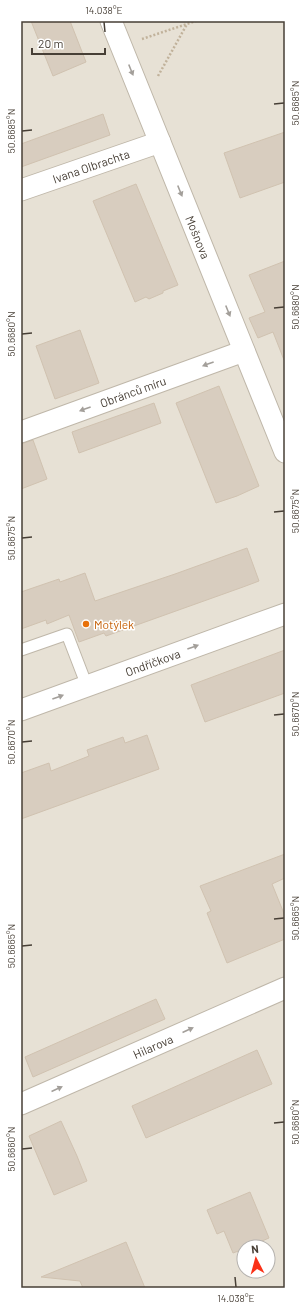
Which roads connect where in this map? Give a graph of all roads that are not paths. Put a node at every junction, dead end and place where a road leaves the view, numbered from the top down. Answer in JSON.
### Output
{"nodes":[{"id":1,"x":111,"y":21,"type":"edge"},
{"id":2,"x":160,"y":142,"type":"junction"},
{"id":3,"x":21,"y":190,"type":"edge"},
{"id":4,"x":244,"y":351,"type":"junction"},
{"id":5,"x":21,"y":432,"type":"edge"},
{"id":6,"x":285,"y":452,"type":"edge"},
{"id":7,"x":285,"y":614,"type":"edge"},
{"id":8,"x":21,"y":650,"type":"edge"},
{"id":9,"x":87,"y":686,"type":"junction"},
{"id":10,"x":21,"y":710,"type":"edge"},
{"id":11,"x":285,"y":988,"type":"edge"},
{"id":12,"x":21,"y":1104,"type":"edge"}],
"edges":[{"from":1,"to":2,"type":"street","name":"Mošnova","one_way":true},
{"from":2,"to":3,"type":"street","name":"Ivana Olbrachta"},
{"from":2,"to":4,"type":"street","name":"Mošnova","one_way":true},
{"from":4,"to":5,"type":"street","name":"Obránců míru","one_way":true},
{"from":4,"to":6,"type":"street","name":"Mošnova"},
{"from":9,"to":7,"type":"street","name":"Ondříčkova","one_way":true},
{"from":8,"to":9,"type":"lane"},
{"from":10,"to":9,"type":"street","name":"Ondříčkova","one_way":true},
{"from":12,"to":11,"type":"street","name":"Hilarova","one_way":true}]}
